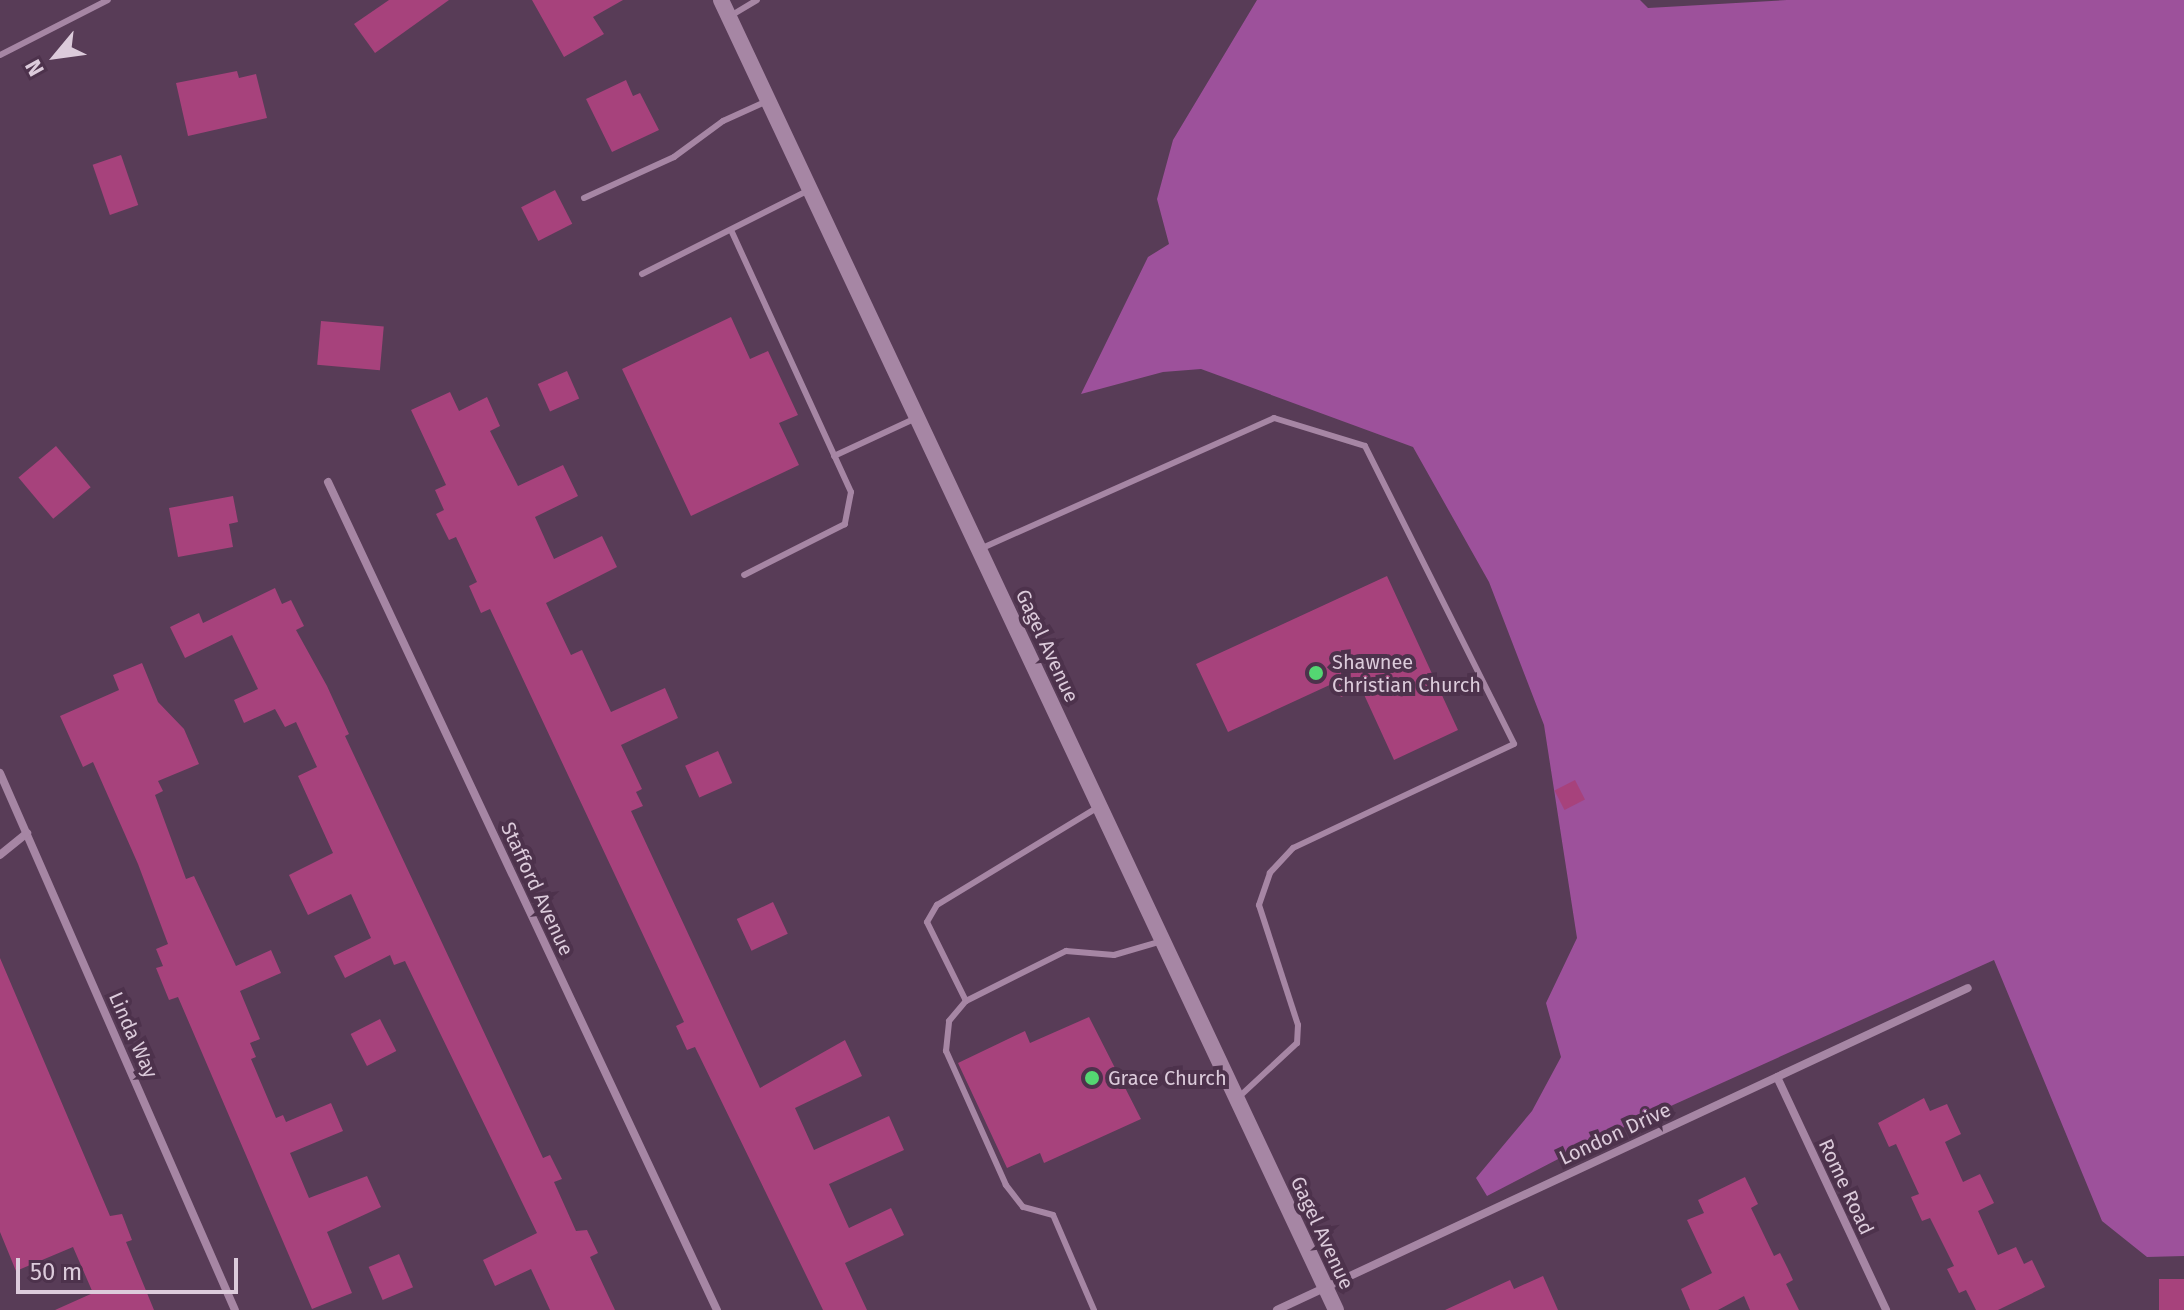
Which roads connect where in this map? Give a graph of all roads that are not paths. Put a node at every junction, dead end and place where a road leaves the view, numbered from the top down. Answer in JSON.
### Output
{"nodes":[{"id":1,"x":108,"y":0,"type":"edge"},
{"id":2,"x":721,"y":0,"type":"edge"},
{"id":3,"x":757,"y":0,"type":"edge"},
{"id":4,"x":729,"y":17,"type":"junction"},
{"id":5,"x":0,"y":55,"type":"edge"},
{"id":6,"x":768,"y":100,"type":"junction"},
{"id":7,"x":810,"y":190,"type":"junction"},
{"id":8,"x":584,"y":198,"type":"dead end"},
{"id":9,"x":731,"y":230,"type":"junction"},
{"id":10,"x":642,"y":274,"type":"dead end"},
{"id":11,"x":918,"y":418,"type":"junction"},
{"id":12,"x":834,"y":456,"type":"junction"},
{"id":13,"x":328,"y":482,"type":"dead end"},
{"id":14,"x":979,"y":549,"type":"junction"},
{"id":15,"x":744,"y":575,"type":"dead end"},
{"id":16,"x":0,"y":773,"type":"edge"},
{"id":17,"x":1100,"y":805,"type":"junction"},
{"id":18,"x":27,"y":833,"type":"junction"},
{"id":19,"x":0,"y":855,"type":"edge"},
{"id":20,"x":1163,"y":941,"type":"junction"},
{"id":21,"x":1968,"y":988,"type":"dead end"},
{"id":22,"x":966,"y":1001,"type":"junction"},
{"id":23,"x":1777,"y":1077,"type":"junction"},
{"id":24,"x":1237,"y":1099,"type":"junction"},
{"id":25,"x":1324,"y":1286,"type":"junction"},
{"id":26,"x":235,"y":1310,"type":"edge"},
{"id":27,"x":717,"y":1310,"type":"edge"},
{"id":28,"x":1094,"y":1310,"type":"edge"},
{"id":29,"x":1277,"y":1310,"type":"edge"},
{"id":30,"x":1336,"y":1310,"type":"edge"},
{"id":31,"x":1886,"y":1310,"type":"edge"}],
"edges":[{"from":1,"to":5,"type":"lane"},
{"from":2,"to":4,"type":"street","name":"Gagel Avenue"},
{"from":3,"to":4,"type":"lane"},
{"from":4,"to":6,"type":"street","name":"Gagel Avenue"},
{"from":6,"to":7,"type":"street","name":"Gagel Avenue"},
{"from":6,"to":8,"type":"lane"},
{"from":7,"to":9,"type":"lane"},
{"from":7,"to":11,"type":"street","name":"Gagel Avenue"},
{"from":9,"to":10,"type":"lane"},
{"from":9,"to":12,"type":"lane"},
{"from":11,"to":12,"type":"lane"},
{"from":11,"to":14,"type":"street","name":"Gagel Avenue"},
{"from":12,"to":15,"type":"lane"},
{"from":13,"to":27,"type":"street","name":"Stafford Avenue"},
{"from":14,"to":17,"type":"street","name":"Gagel Avenue"},
{"from":14,"to":24,"type":"lane"},
{"from":16,"to":18,"type":"street","name":"Linda Way"},
{"from":17,"to":20,"type":"street","name":"Gagel Avenue"},
{"from":17,"to":22,"type":"lane"},
{"from":18,"to":19,"type":"street"},
{"from":18,"to":26,"type":"street","name":"Linda Way"},
{"from":20,"to":22,"type":"lane"},
{"from":20,"to":24,"type":"street","name":"Gagel Avenue"},
{"from":21,"to":23,"type":"street","name":"London Drive"},
{"from":22,"to":28,"type":"lane"},
{"from":23,"to":25,"type":"street","name":"London Drive"},
{"from":23,"to":31,"type":"street","name":"Rome Road"},
{"from":24,"to":25,"type":"street","name":"Gagel Avenue"},
{"from":25,"to":29,"type":"street","name":"London Drive"},
{"from":25,"to":30,"type":"street","name":"Gagel Avenue"}]}
